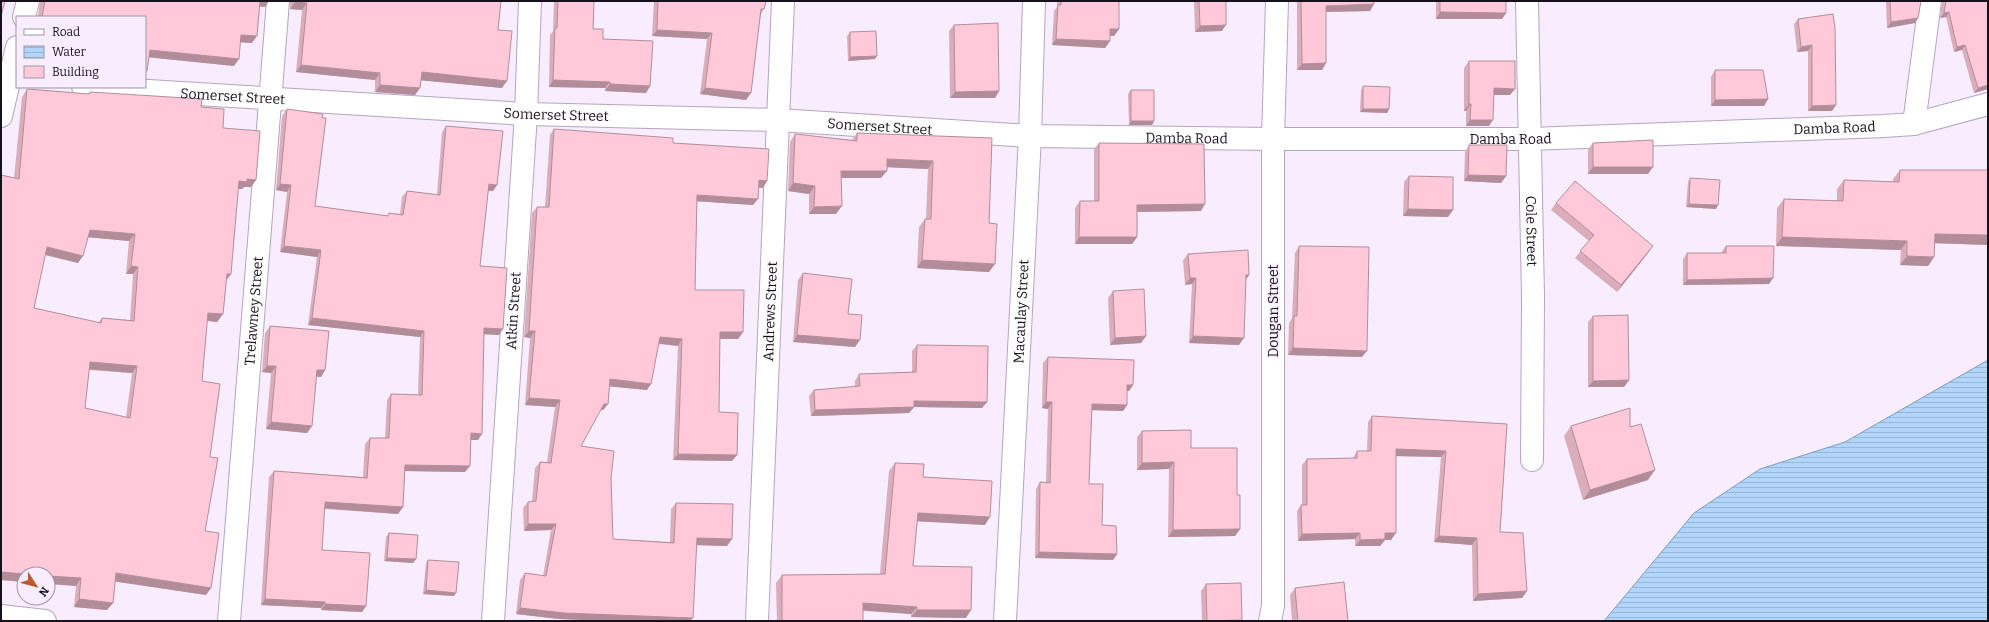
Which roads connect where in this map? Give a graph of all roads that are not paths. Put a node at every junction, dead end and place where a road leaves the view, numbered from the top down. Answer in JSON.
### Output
{"nodes":[{"id":1,"x":28,"y":1,"type":"edge"},
{"id":2,"x":278,"y":1,"type":"edge"},
{"id":3,"x":530,"y":1,"type":"edge"},
{"id":4,"x":783,"y":1,"type":"edge"},
{"id":5,"x":1034,"y":1,"type":"edge"},
{"id":6,"x":1277,"y":1,"type":"edge"},
{"id":7,"x":1527,"y":1,"type":"edge"},
{"id":8,"x":1930,"y":1,"type":"edge"},
{"id":9,"x":24,"y":16,"type":"edge"},
{"id":10,"x":16,"y":56,"type":"edge"},
{"id":11,"x":13,"y":82,"type":"edge"},
{"id":12,"x":98,"y":88,"type":"edge"},
{"id":13,"x":269,"y":99,"type":"junction"},
{"id":14,"x":1988,"y":104,"type":"edge"},
{"id":15,"x":526,"y":114,"type":"junction"},
{"id":16,"x":1,"y":116,"type":"edge"},
{"id":17,"x":778,"y":120,"type":"junction"},
{"id":18,"x":1914,"y":124,"type":"junction"},
{"id":19,"x":1030,"y":136,"type":"junction"},
{"id":20,"x":1273,"y":139,"type":"junction"},
{"id":21,"x":1530,"y":139,"type":"junction"},
{"id":22,"x":1532,"y":460,"type":"dead end"},
{"id":23,"x":1,"y":616,"type":"edge"},
{"id":24,"x":45,"y":621,"type":"edge"},
{"id":25,"x":229,"y":621,"type":"edge"},
{"id":26,"x":493,"y":621,"type":"edge"},
{"id":27,"x":757,"y":621,"type":"edge"},
{"id":28,"x":1005,"y":621,"type":"edge"},
{"id":29,"x":1270,"y":621,"type":"edge"}],
"edges":[{"from":1,"to":9,"type":"street"},
{"from":2,"to":13,"type":"street","name":"Trelawney Street"},
{"from":3,"to":15,"type":"street","name":"Atkin Street"},
{"from":4,"to":17,"type":"street","name":"Andrews Street"},
{"from":5,"to":19,"type":"street","name":"Macaulay Street"},
{"from":6,"to":20,"type":"street","name":"Dougan Street"},
{"from":7,"to":21,"type":"street","name":"Cole Street"},
{"from":8,"to":18,"type":"street"},
{"from":10,"to":11,"type":"street"},
{"from":11,"to":16,"type":"street"},
{"from":12,"to":13,"type":"street","name":"Somerset Street"},
{"from":13,"to":15,"type":"street","name":"Somerset Street"},
{"from":13,"to":25,"type":"street","name":"Trelawney Street"},
{"from":14,"to":18,"type":"street","name":"Damba Road"},
{"from":15,"to":17,"type":"street","name":"Somerset Street"},
{"from":15,"to":26,"type":"street","name":"Atkin Street"},
{"from":17,"to":19,"type":"street","name":"Somerset Street"},
{"from":17,"to":27,"type":"street","name":"Andrews Street"},
{"from":18,"to":21,"type":"street","name":"Damba Road"},
{"from":19,"to":20,"type":"street","name":"Damba Road"},
{"from":19,"to":28,"type":"street","name":"Macaulay Street"},
{"from":20,"to":21,"type":"street","name":"Damba Road"},
{"from":20,"to":29,"type":"street","name":"Dougan Street"},
{"from":21,"to":22,"type":"street","name":"Cole Street"},
{"from":23,"to":24,"type":"street"}]}
